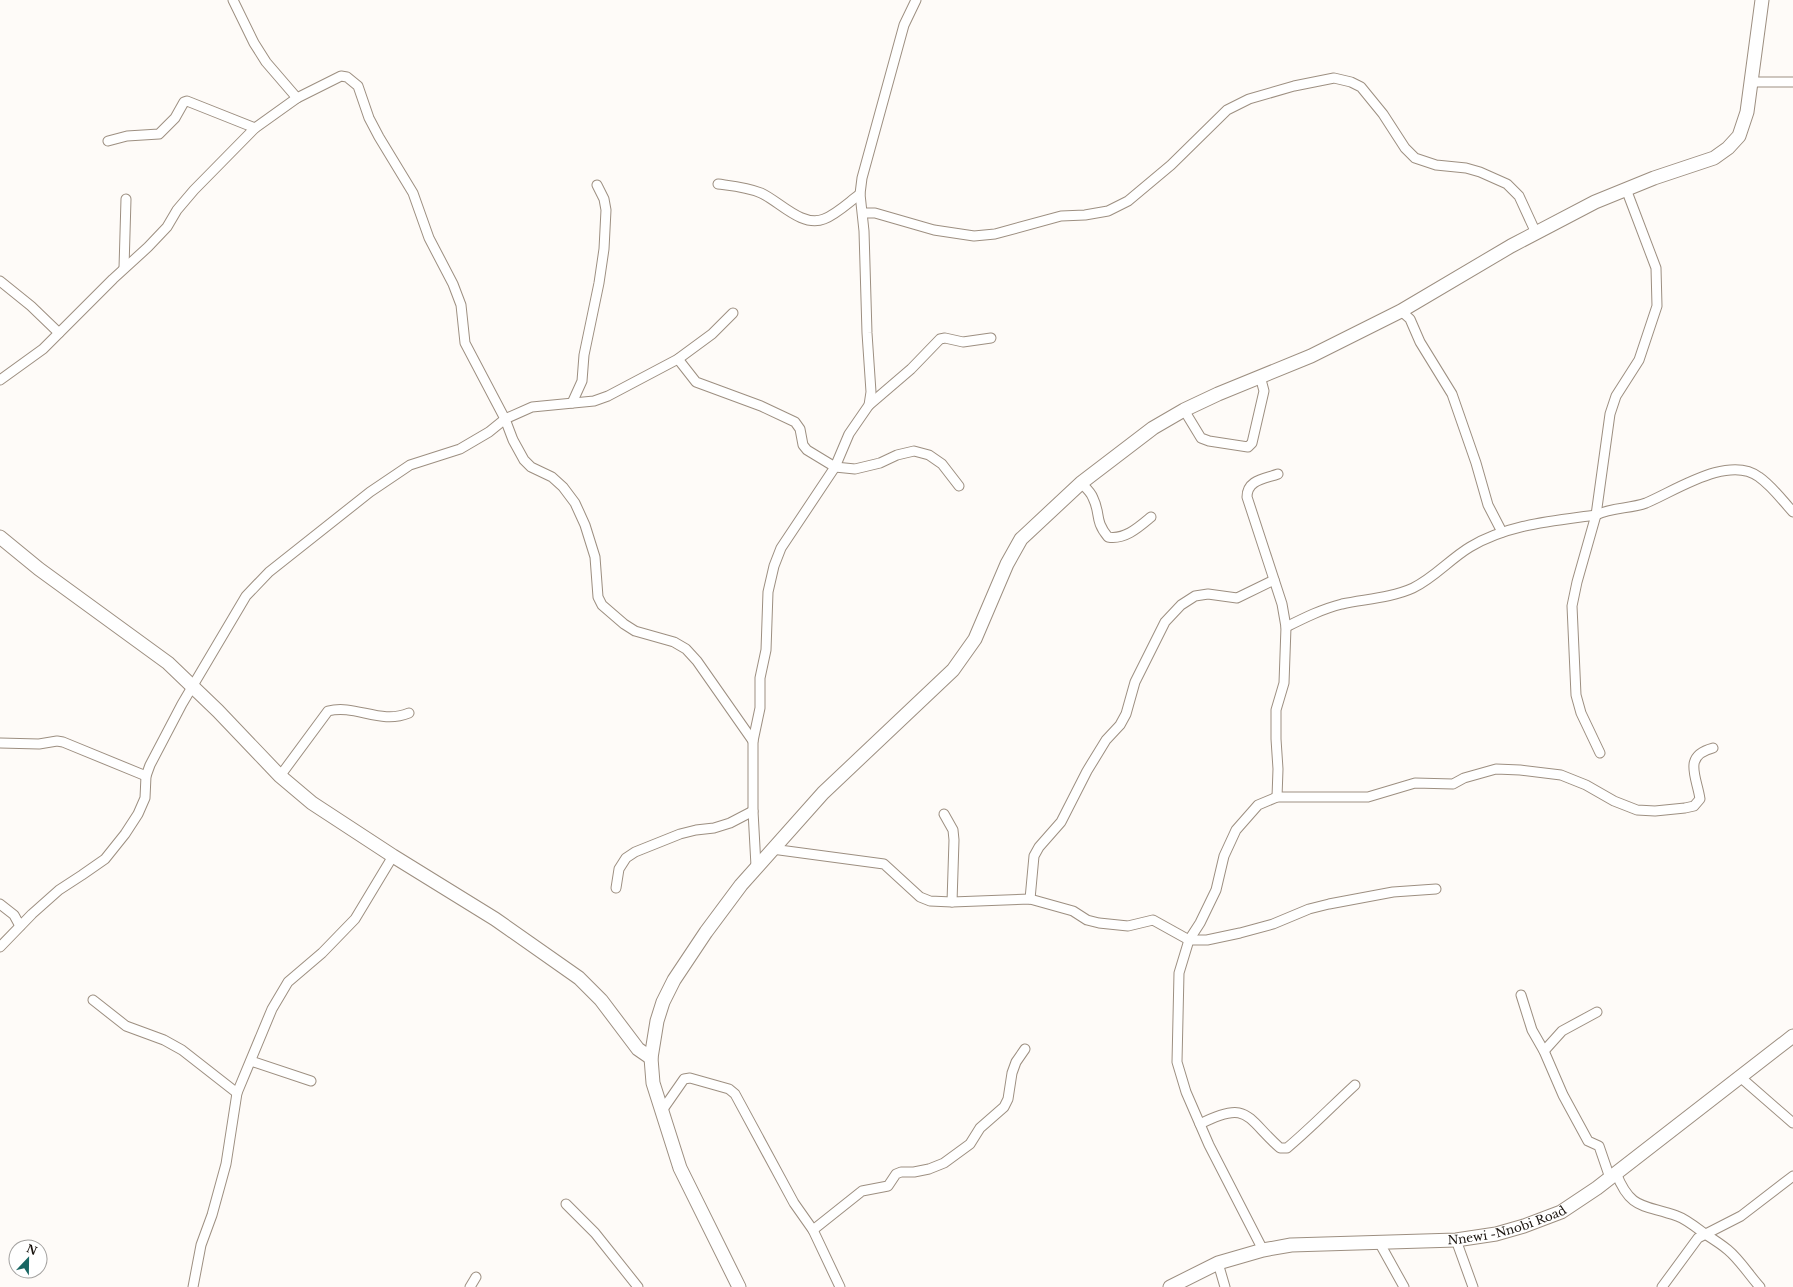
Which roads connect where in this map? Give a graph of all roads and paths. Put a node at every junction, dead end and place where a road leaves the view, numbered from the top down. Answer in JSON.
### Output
{"nodes":[{"id":1,"x":234,"y":0,"type":"edge"},
{"id":2,"x":916,"y":0,"type":"edge"},
{"id":3,"x":1762,"y":0,"type":"edge"},
{"id":4,"x":1750,"y":82,"type":"junction"},
{"id":5,"x":1793,"y":82,"type":"edge"},
{"id":6,"x":297,"y":98,"type":"junction"},
{"id":7,"x":255,"y":128,"type":"junction"},
{"id":8,"x":108,"y":141,"type":"dead end"},
{"id":9,"x":718,"y":184,"type":"dead end"},
{"id":10,"x":597,"y":185,"type":"dead end"},
{"id":11,"x":1626,"y":189,"type":"junction"},
{"id":12,"x":860,"y":194,"type":"junction"},
{"id":13,"x":126,"y":199,"type":"dead end"},
{"id":14,"x":863,"y":213,"type":"junction"},
{"id":15,"x":1536,"y":233,"type":"junction"},
{"id":16,"x":124,"y":268,"type":"junction"},
{"id":17,"x":0,"y":281,"type":"edge"},
{"id":18,"x":1401,"y":311,"type":"junction"},
{"id":19,"x":733,"y":313,"type":"dead end"},
{"id":20,"x":59,"y":333,"type":"junction"},
{"id":21,"x":991,"y":338,"type":"dead end"},
{"id":22,"x":678,"y":359,"type":"junction"},
{"id":23,"x":1260,"y":376,"type":"junction"},
{"id":24,"x":0,"y":380,"type":"edge"},
{"id":25,"x":572,"y":403,"type":"junction"},
{"id":26,"x":869,"y":405,"type":"junction"},
{"id":27,"x":1184,"y":410,"type":"junction"},
{"id":28,"x":505,"y":419,"type":"junction"},
{"id":29,"x":835,"y":467,"type":"junction"},
{"id":30,"x":1278,"y":474,"type":"dead end"},
{"id":31,"x":1081,"y":483,"type":"junction"},
{"id":32,"x":960,"y":486,"type":"dead end"},
{"id":33,"x":1793,"y":512,"type":"edge"},
{"id":34,"x":1596,"y":515,"type":"junction"},
{"id":35,"x":1151,"y":516,"type":"dead end"},
{"id":36,"x":1502,"y":532,"type":"junction"},
{"id":37,"x":0,"y":537,"type":"edge"},
{"id":38,"x":1274,"y":580,"type":"junction"},
{"id":39,"x":1286,"y":627,"type":"junction"},
{"id":40,"x":193,"y":687,"type":"junction"},
{"id":41,"x":409,"y":713,"type":"dead end"},
{"id":42,"x":753,"y":741,"type":"junction"},
{"id":43,"x":0,"y":743,"type":"edge"},
{"id":44,"x":1713,"y":748,"type":"dead end"},
{"id":45,"x":1600,"y":753,"type":"dead end"},
{"id":46,"x":146,"y":776,"type":"junction"},
{"id":47,"x":280,"y":776,"type":"junction"},
{"id":48,"x":1277,"y":796,"type":"junction"},
{"id":49,"x":753,"y":811,"type":"junction"},
{"id":50,"x":944,"y":814,"type":"dead end"},
{"id":51,"x":772,"y":849,"type":"junction"},
{"id":52,"x":393,"y":856,"type":"junction"},
{"id":53,"x":756,"y":866,"type":"junction"},
{"id":54,"x":616,"y":888,"type":"dead end"},
{"id":55,"x":1436,"y":889,"type":"dead end"},
{"id":56,"x":1030,"y":899,"type":"junction"},
{"id":57,"x":952,"y":902,"type":"junction"},
{"id":58,"x":0,"y":904,"type":"edge"},
{"id":59,"x":20,"y":926,"type":"junction"},
{"id":60,"x":1189,"y":940,"type":"junction"},
{"id":61,"x":0,"y":947,"type":"edge"},
{"id":62,"x":1521,"y":995,"type":"dead end"},
{"id":63,"x":93,"y":1000,"type":"dead end"},
{"id":64,"x":1597,"y":1012,"type":"dead end"},
{"id":65,"x":1793,"y":1036,"type":"edge"},
{"id":66,"x":1025,"y":1049,"type":"dead end"},
{"id":67,"x":1544,"y":1051,"type":"junction"},
{"id":68,"x":651,"y":1058,"type":"junction"},
{"id":69,"x":251,"y":1061,"type":"junction"},
{"id":70,"x":1739,"y":1076,"type":"junction"},
{"id":71,"x":311,"y":1081,"type":"dead end"},
{"id":72,"x":1355,"y":1085,"type":"dead end"},
{"id":73,"x":237,"y":1093,"type":"junction"},
{"id":74,"x":661,"y":1112,"type":"junction"},
{"id":75,"x":1793,"y":1123,"type":"edge"},
{"id":76,"x":1200,"y":1124,"type":"junction"},
{"id":77,"x":1613,"y":1176,"type":"junction"},
{"id":78,"x":1793,"y":1176,"type":"edge"},
{"id":79,"x":566,"y":1204,"type":"dead end"},
{"id":80,"x":813,"y":1230,"type":"junction"},
{"id":81,"x":1705,"y":1233,"type":"junction"},
{"id":82,"x":1456,"y":1240,"type":"junction"},
{"id":83,"x":1379,"y":1242,"type":"junction"},
{"id":84,"x":1263,"y":1250,"type":"junction"},
{"id":85,"x":1218,"y":1263,"type":"junction"},
{"id":86,"x":476,"y":1277,"type":"dead end"},
{"id":87,"x":193,"y":1287,"type":"edge"},
{"id":88,"x":470,"y":1287,"type":"edge"},
{"id":89,"x":638,"y":1287,"type":"edge"},
{"id":90,"x":739,"y":1287,"type":"edge"},
{"id":91,"x":840,"y":1287,"type":"edge"},
{"id":92,"x":1170,"y":1287,"type":"edge"},
{"id":93,"x":1225,"y":1287,"type":"edge"},
{"id":94,"x":1404,"y":1287,"type":"edge"},
{"id":95,"x":1473,"y":1287,"type":"edge"},
{"id":96,"x":1662,"y":1287,"type":"edge"},
{"id":97,"x":1760,"y":1287,"type":"edge"}],
"edges":[{"from":1,"to":6,"type":"street"},
{"from":2,"to":12,"type":"street"},
{"from":3,"to":4,"type":"main road"},
{"from":4,"to":5,"type":"street"},
{"from":4,"to":11,"type":"main road"},
{"from":6,"to":7,"type":"street"},
{"from":6,"to":28,"type":"street"},
{"from":7,"to":8,"type":"street"},
{"from":7,"to":16,"type":"street"},
{"from":9,"to":12,"type":"street"},
{"from":10,"to":25,"type":"street"},
{"from":11,"to":15,"type":"main road"},
{"from":11,"to":34,"type":"street"},
{"from":12,"to":14,"type":"street"},
{"from":13,"to":16,"type":"street"},
{"from":14,"to":15,"type":"street"},
{"from":14,"to":26,"type":"street"},
{"from":15,"to":18,"type":"main road"},
{"from":16,"to":20,"type":"street"},
{"from":17,"to":20,"type":"street"},
{"from":18,"to":23,"type":"main road"},
{"from":18,"to":36,"type":"street"},
{"from":19,"to":22,"type":"street"},
{"from":20,"to":24,"type":"street"},
{"from":21,"to":26,"type":"street"},
{"from":22,"to":25,"type":"street"},
{"from":22,"to":29,"type":"street"},
{"from":23,"to":27,"type":"main road"},
{"from":23,"to":27,"type":"street"},
{"from":25,"to":28,"type":"street"},
{"from":26,"to":29,"type":"street"},
{"from":27,"to":31,"type":"main road"},
{"from":28,"to":40,"type":"street"},
{"from":28,"to":42,"type":"street"},
{"from":29,"to":32,"type":"street"},
{"from":29,"to":42,"type":"street"},
{"from":30,"to":38,"type":"street"},
{"from":31,"to":35,"type":"street"},
{"from":31,"to":51,"type":"main road"},
{"from":33,"to":34,"type":"street"},
{"from":34,"to":36,"type":"street"},
{"from":34,"to":45,"type":"street"},
{"from":36,"to":39,"type":"street"},
{"from":37,"to":40,"type":"main road"},
{"from":38,"to":39,"type":"street"},
{"from":38,"to":56,"type":"street"},
{"from":39,"to":48,"type":"street"},
{"from":40,"to":46,"type":"street"},
{"from":40,"to":47,"type":"main road"},
{"from":41,"to":47,"type":"street"},
{"from":42,"to":49,"type":"street"},
{"from":43,"to":46,"type":"street"},
{"from":44,"to":48,"type":"street"},
{"from":46,"to":59,"type":"street"},
{"from":47,"to":52,"type":"main road"},
{"from":48,"to":60,"type":"street"},
{"from":49,"to":53,"type":"street"},
{"from":49,"to":54,"type":"street"},
{"from":50,"to":57,"type":"street"},
{"from":51,"to":53,"type":"main road"},
{"from":51,"to":57,"type":"street"},
{"from":52,"to":68,"type":"main road"},
{"from":52,"to":69,"type":"street"},
{"from":53,"to":68,"type":"main road"},
{"from":55,"to":60,"type":"street"},
{"from":56,"to":57,"type":"street"},
{"from":56,"to":60,"type":"street"},
{"from":58,"to":59,"type":"street"},
{"from":59,"to":61,"type":"street"},
{"from":60,"to":76,"type":"street"},
{"from":62,"to":67,"type":"street"},
{"from":63,"to":73,"type":"street"},
{"from":64,"to":67,"type":"street"},
{"from":65,"to":70,"type":"main road","name":"Nnewi -Nnobi Road"},
{"from":66,"to":80,"type":"street"},
{"from":67,"to":77,"type":"street"},
{"from":68,"to":74,"type":"main road"},
{"from":69,"to":71,"type":"street"},
{"from":69,"to":73,"type":"street"},
{"from":70,"to":75,"type":"street"},
{"from":70,"to":77,"type":"main road","name":"Nnewi -Nnobi Road"},
{"from":72,"to":76,"type":"street"},
{"from":73,"to":87,"type":"street"},
{"from":74,"to":80,"type":"street"},
{"from":74,"to":90,"type":"main road"},
{"from":76,"to":84,"type":"street"},
{"from":77,"to":81,"type":"street"},
{"from":77,"to":82,"type":"main road","name":"Nnewi -Nnobi Road"},
{"from":78,"to":81,"type":"street"},
{"from":79,"to":89,"type":"street"},
{"from":80,"to":91,"type":"street"},
{"from":81,"to":96,"type":"street"},
{"from":81,"to":97,"type":"street"},
{"from":82,"to":83,"type":"main road","name":"Nnewi -Nnobi Road"},
{"from":82,"to":95,"type":"street"},
{"from":83,"to":84,"type":"main road","name":"Nnewi -Nnobi Road"},
{"from":83,"to":94,"type":"street"},
{"from":84,"to":85,"type":"main road","name":"Nnewi -Nnobi Road"},
{"from":85,"to":92,"type":"main road","name":"Nnewi -Nnobi Road"},
{"from":85,"to":93,"type":"street"},
{"from":86,"to":88,"type":"street"}]}
